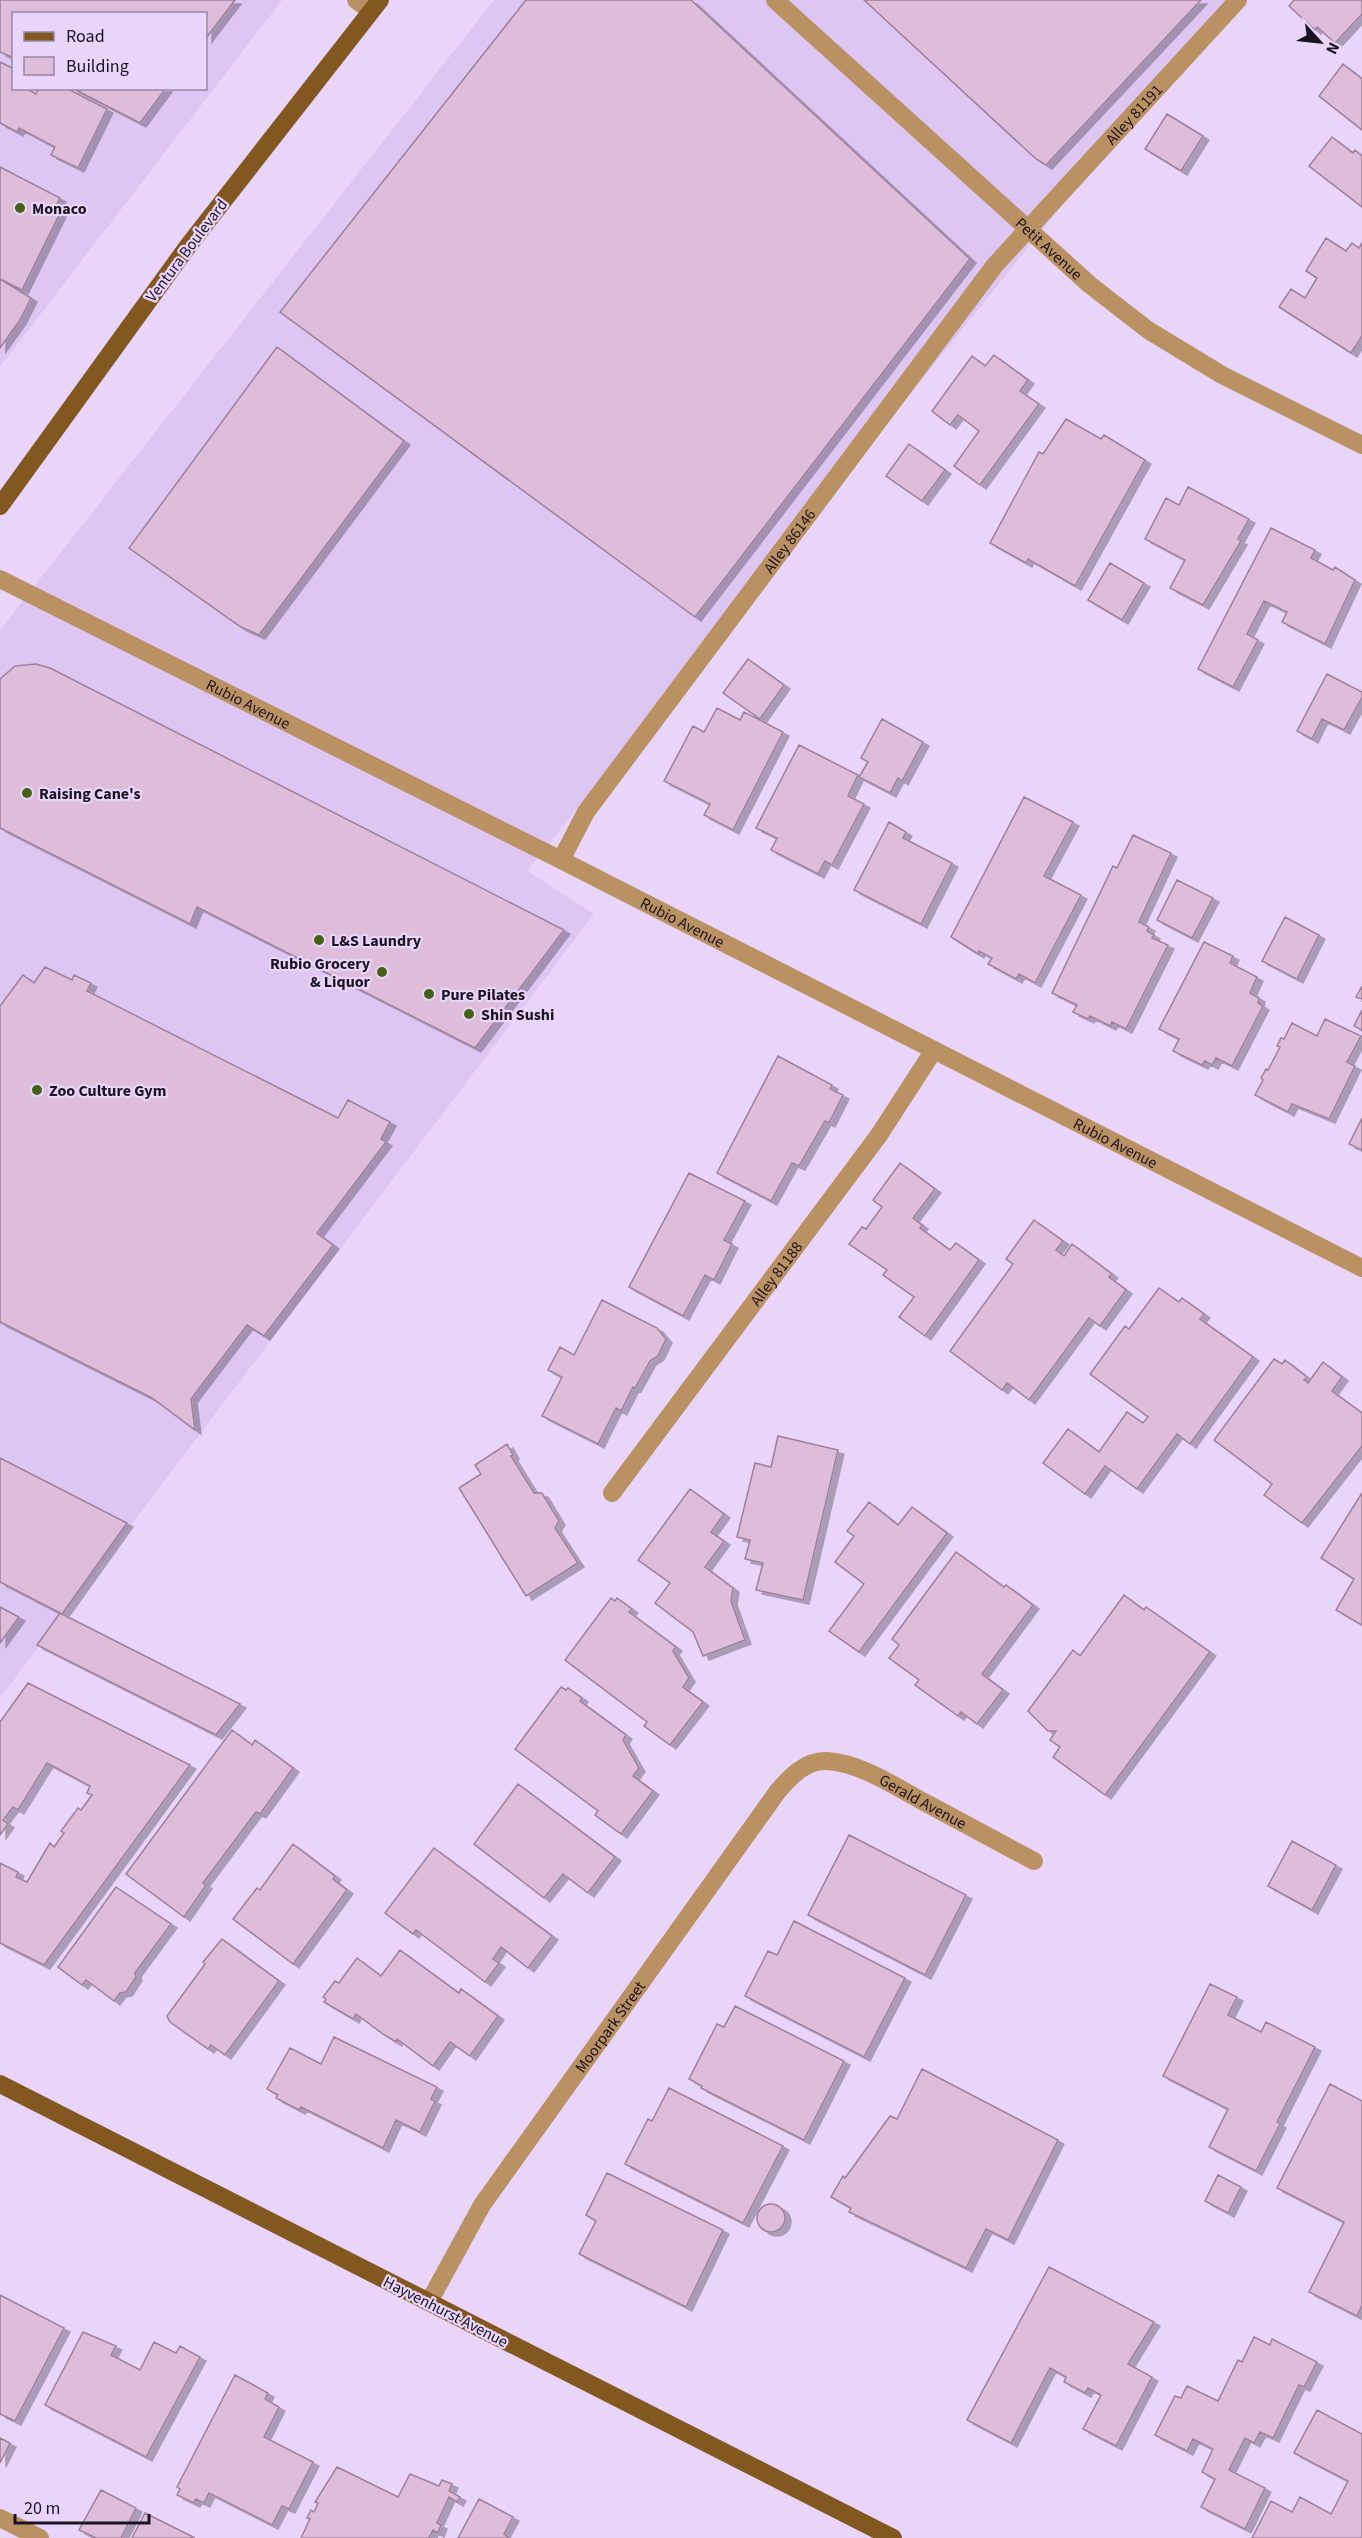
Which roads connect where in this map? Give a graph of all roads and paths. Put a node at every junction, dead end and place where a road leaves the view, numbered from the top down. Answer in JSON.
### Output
{"nodes":[{"id":1,"x":356,"y":0,"type":"edge"},
{"id":2,"x":775,"y":0,"type":"edge"},
{"id":3,"x":1238,"y":0,"type":"edge"},
{"id":4,"x":375,"y":6,"type":"edge"},
{"id":5,"x":1027,"y":228,"type":"junction"},
{"id":6,"x":1362,"y":445,"type":"edge"},
{"id":7,"x":0,"y":506,"type":"edge"},
{"id":8,"x":0,"y":579,"type":"edge"},
{"id":9,"x":561,"y":860,"type":"junction"},
{"id":10,"x":934,"y":1050,"type":"junction"},
{"id":11,"x":1362,"y":1268,"type":"edge"},
{"id":12,"x":612,"y":1493,"type":"dead end"},
{"id":13,"x":808,"y":1765,"type":"joint"},
{"id":14,"x":1034,"y":1861,"type":"dead end"},
{"id":15,"x":0,"y":2084,"type":"edge"},
{"id":16,"x":429,"y":2302,"type":"junction"},
{"id":17,"x":0,"y":2518,"type":"edge"},
{"id":18,"x":40,"y":2538,"type":"edge"},
{"id":19,"x":893,"y":2538,"type":"edge"}],
"edges":[{"from":1,"to":4,"type":"street"},
{"from":2,"to":5,"type":"street","name":"Petit Avenue"},
{"from":3,"to":5,"type":"street","name":"Alley 81191"},
{"from":4,"to":7,"type":"main road","name":"Ventura Boulevard"},
{"from":5,"to":6,"type":"street","name":"Petit Avenue"},
{"from":5,"to":9,"type":"street","name":"Alley 86146"},
{"from":8,"to":9,"type":"street","name":"Rubio Avenue"},
{"from":9,"to":10,"type":"street","name":"Rubio Avenue"},
{"from":10,"to":11,"type":"street","name":"Rubio Avenue"},
{"from":10,"to":12,"type":"street","name":"Alley 81188"},
{"from":13,"to":14,"type":"street","name":"Gerald Avenue"},
{"from":13,"to":16,"type":"street","name":"Moorpark Street"},
{"from":15,"to":16,"type":"main road","name":"Hayvenhurst Avenue"},
{"from":16,"to":19,"type":"main road","name":"Hayvenhurst Avenue"},
{"from":17,"to":18,"type":"street"}]}
